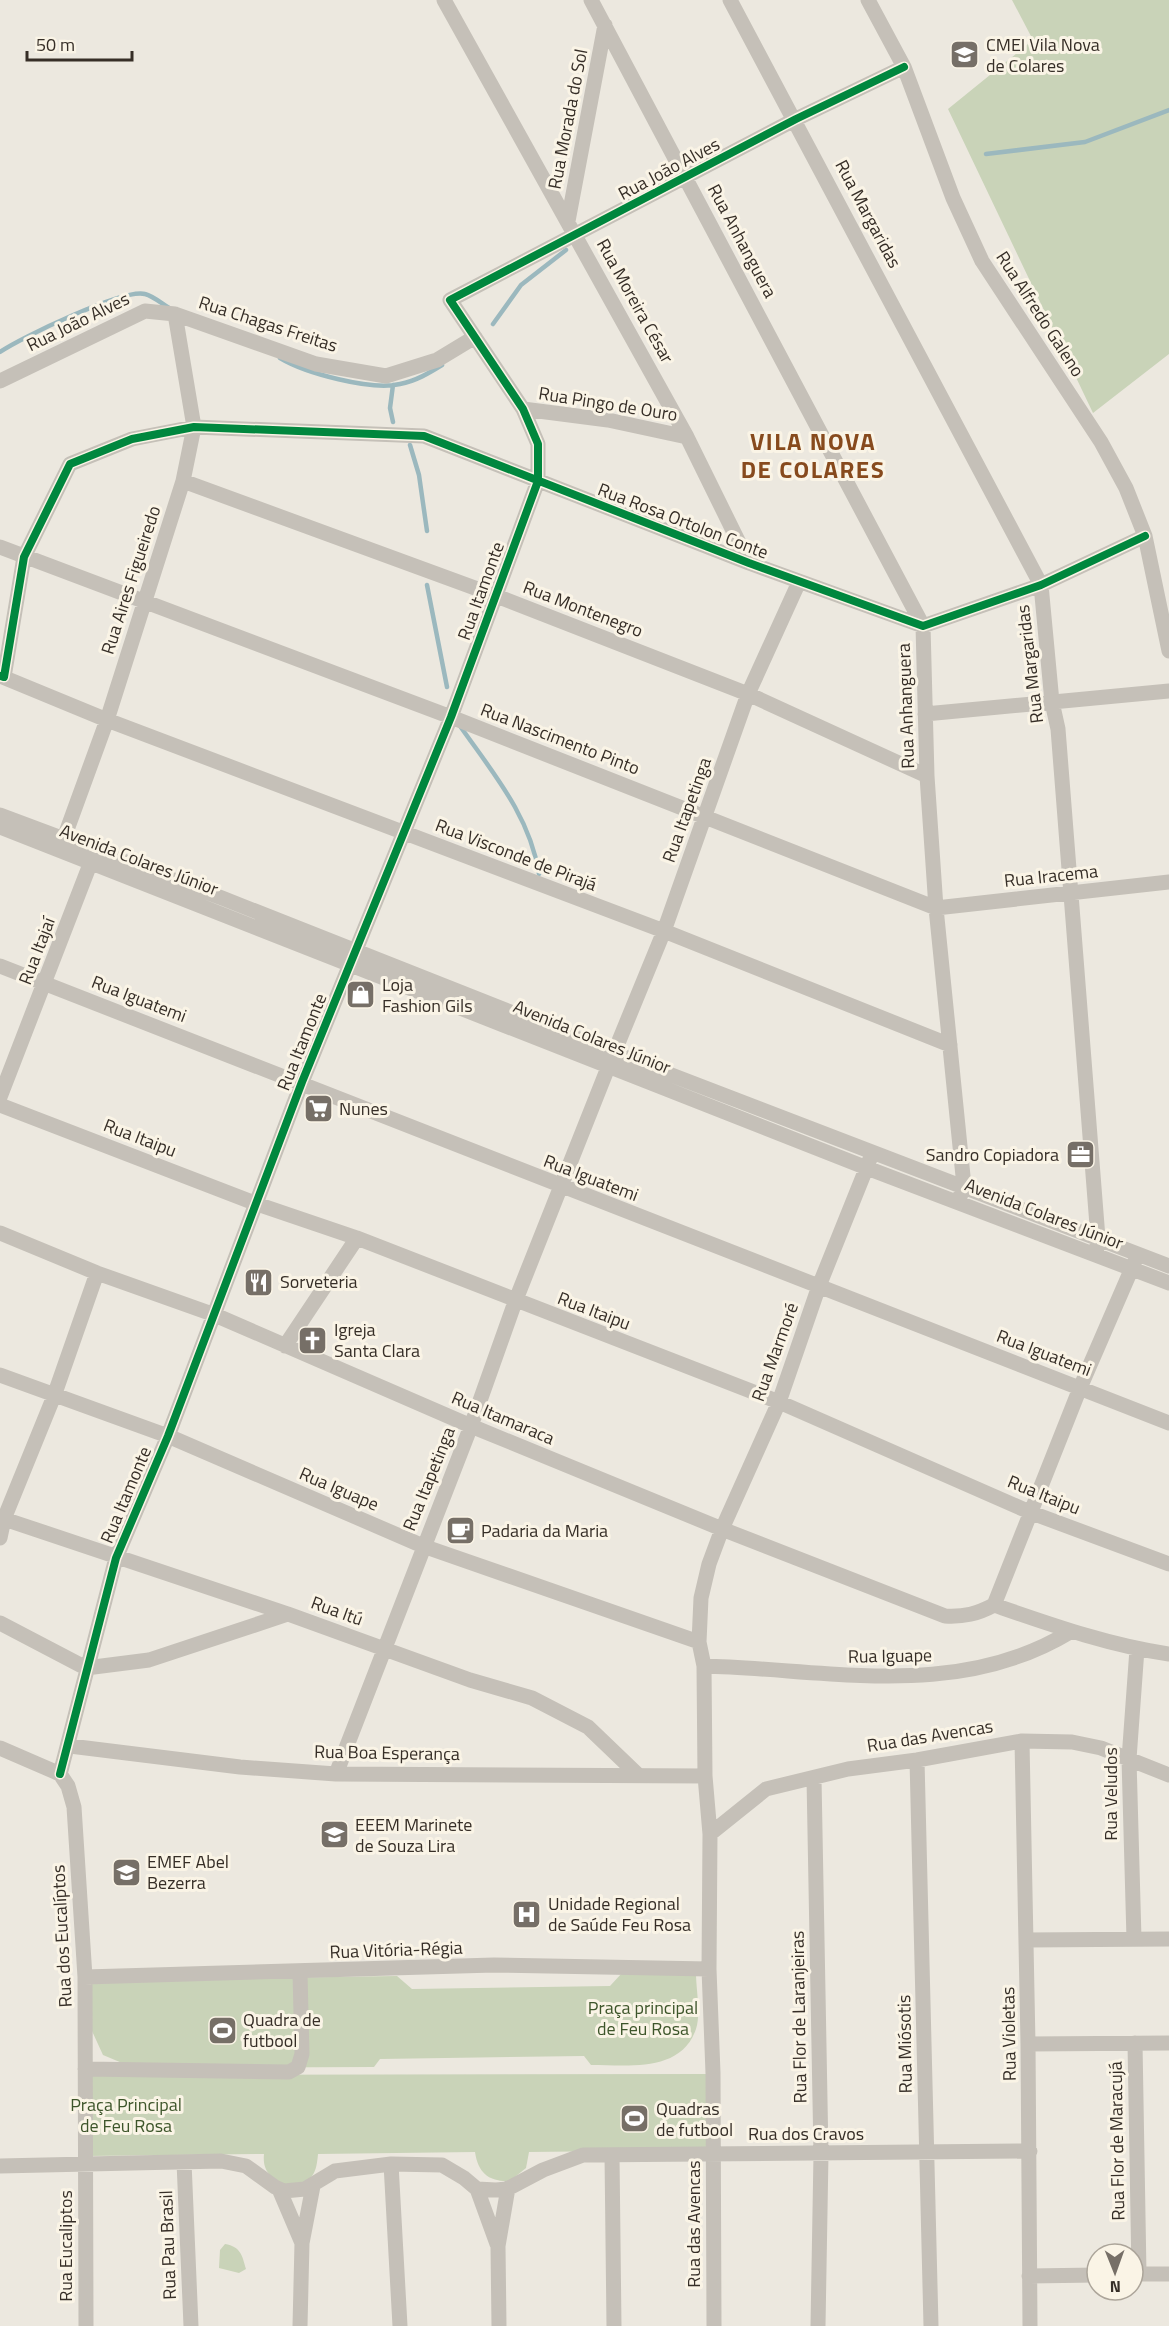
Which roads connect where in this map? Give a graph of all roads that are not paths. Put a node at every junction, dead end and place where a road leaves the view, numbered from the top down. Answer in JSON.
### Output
{"nodes":[{"id":1,"x":444,"y":0,"type":"edge"},
{"id":2,"x":591,"y":0,"type":"edge"},
{"id":3,"x":730,"y":0,"type":"edge"},
{"id":4,"x":868,"y":0,"type":"edge"},
{"id":5,"x":605,"y":25,"type":"junction"},
{"id":6,"x":904,"y":67,"type":"junction"},
{"id":7,"x":796,"y":119,"type":"junction"},
{"id":8,"x":687,"y":178,"type":"junction"},
{"id":9,"x":568,"y":221,"type":"junction"},
{"id":10,"x":576,"y":235,"type":"junction"},
{"id":11,"x":175,"y":314,"type":"junction"},
{"id":12,"x":475,"y":336,"type":"junction"},
{"id":13,"x":0,"y":381,"type":"edge"},
{"id":14,"x":523,"y":409,"type":"junction"},
{"id":15,"x":194,"y":427,"type":"junction"},
{"id":16,"x":687,"y":437,"type":"junction"},
{"id":17,"x":183,"y":481,"type":"junction"},
{"id":18,"x":538,"y":481,"type":"junction"},
{"id":19,"x":1145,"y":536,"type":"junction"},
{"id":20,"x":0,"y":547,"type":"edge"},
{"id":21,"x":24,"y":557,"type":"junction"},
{"id":22,"x":749,"y":563,"type":"junction"},
{"id":23,"x":799,"y":582,"type":"junction"},
{"id":24,"x":1041,"y":585,"type":"junction"},
{"id":25,"x":494,"y":595,"type":"junction"},
{"id":26,"x":144,"y":601,"type":"junction"},
{"id":27,"x":922,"y":626,"type":"junction"},
{"id":28,"x":1169,"y":651,"type":"edge"},
{"id":29,"x":2,"y":676,"type":"edge"},
{"id":30,"x":1169,"y":691,"type":"edge"},
{"id":31,"x":748,"y":694,"type":"junction"},
{"id":32,"x":1052,"y":702,"type":"junction"},
{"id":33,"x":925,"y":714,"type":"junction"},
{"id":34,"x":451,"y":717,"type":"junction"},
{"id":35,"x":107,"y":720,"type":"junction"},
{"id":36,"x":927,"y":776,"type":"junction"},
{"id":37,"x":0,"y":815,"type":"edge"},
{"id":38,"x":706,"y":817,"type":"junction"},
{"id":39,"x":0,"y":827,"type":"edge"},
{"id":40,"x":402,"y":833,"type":"junction"},
{"id":41,"x":62,"y":845,"type":"junction"},
{"id":42,"x":93,"y":857,"type":"junction"},
{"id":43,"x":1169,"y":882,"type":"edge"},
{"id":44,"x":1071,"y":894,"type":"junction"},
{"id":45,"x":936,"y":908,"type":"junction"},
{"id":46,"x":664,"y":931,"type":"junction"},
{"id":47,"x":353,"y":957,"type":"junction"},
{"id":48,"x":0,"y":966,"type":"edge"},
{"id":49,"x":45,"y":984,"type":"junction"},
{"id":50,"x":950,"y":1045,"type":"junction"},
{"id":51,"x":611,"y":1059,"type":"junction"},
{"id":52,"x":302,"y":1082,"type":"junction"},
{"id":53,"x":0,"y":1097,"type":"edge"},
{"id":54,"x":0,"y":1106,"type":"edge"},
{"id":55,"x":872,"y":1152,"type":"junction"},
{"id":56,"x":867,"y":1168,"type":"junction"},
{"id":57,"x":964,"y":1186,"type":"junction"},
{"id":58,"x":561,"y":1188,"type":"junction"},
{"id":59,"x":958,"y":1202,"type":"junction"},
{"id":60,"x":257,"y":1204,"type":"junction"},
{"id":61,"x":0,"y":1233,"type":"edge"},
{"id":62,"x":357,"y":1238,"type":"junction"},
{"id":63,"x":1098,"y":1238,"type":"junction"},
{"id":64,"x":1139,"y":1254,"type":"junction"},
{"id":65,"x":1096,"y":1255,"type":"junction"},
{"id":66,"x":1169,"y":1266,"type":"edge"},
{"id":67,"x":1131,"y":1269,"type":"junction"},
{"id":68,"x":98,"y":1273,"type":"junction"},
{"id":69,"x":1169,"y":1283,"type":"edge"},
{"id":70,"x":819,"y":1286,"type":"junction"},
{"id":71,"x":515,"y":1302,"type":"junction"},
{"id":72,"x":215,"y":1315,"type":"junction"},
{"id":73,"x":285,"y":1346,"type":"junction"},
{"id":74,"x":0,"y":1375,"type":"edge"},
{"id":75,"x":1080,"y":1388,"type":"junction"},
{"id":76,"x":54,"y":1396,"type":"junction"},
{"id":77,"x":779,"y":1402,"type":"junction"},
{"id":78,"x":1169,"y":1422,"type":"edge"},
{"id":79,"x":471,"y":1426,"type":"junction"},
{"id":80,"x":168,"y":1436,"type":"junction"},
{"id":81,"x":1032,"y":1513,"type":"junction"},
{"id":82,"x":4,"y":1519,"type":"junction"},
{"id":83,"x":722,"y":1529,"type":"junction"},
{"id":84,"x":0,"y":1538,"type":"edge"},
{"id":85,"x":423,"y":1546,"type":"junction"},
{"id":86,"x":116,"y":1558,"type":"junction"},
{"id":87,"x":709,"y":1564,"type":"joint"},
{"id":88,"x":1169,"y":1564,"type":"edge"},
{"id":89,"x":994,"y":1605,"type":"junction"},
{"id":90,"x":288,"y":1614,"type":"junction"},
{"id":91,"x":0,"y":1623,"type":"edge"},
{"id":92,"x":1070,"y":1632,"type":"junction"},
{"id":93,"x":699,"y":1642,"type":"junction"},
{"id":94,"x":383,"y":1649,"type":"junction"},
{"id":95,"x":1137,"y":1650,"type":"junction"},
{"id":96,"x":1169,"y":1654,"type":"edge"},
{"id":97,"x":704,"y":1666,"type":"junction"},
{"id":98,"x":86,"y":1668,"type":"junction"},
{"id":99,"x":1022,"y":1741,"type":"junction"},
{"id":100,"x":70,"y":1746,"type":"junction"},
{"id":101,"x":0,"y":1748,"type":"edge"},
{"id":102,"x":1129,"y":1759,"type":"junction"},
{"id":103,"x":917,"y":1761,"type":"junction"},
{"id":104,"x":60,"y":1774,"type":"junction"},
{"id":105,"x":336,"y":1774,"type":"junction"},
{"id":106,"x":637,"y":1774,"type":"junction"},
{"id":107,"x":1169,"y":1775,"type":"edge"},
{"id":108,"x":705,"y":1776,"type":"junction"},
{"id":109,"x":814,"y":1778,"type":"junction"},
{"id":110,"x":710,"y":1834,"type":"junction"},
{"id":111,"x":1134,"y":1939,"type":"junction"},
{"id":112,"x":1169,"y":1939,"type":"edge"},
{"id":113,"x":1026,"y":1940,"type":"junction"},
{"id":114,"x":709,"y":1969,"type":"junction"},
{"id":115,"x":300,"y":1973,"type":"junction"},
{"id":116,"x":85,"y":1977,"type":"junction"},
{"id":117,"x":1135,"y":2043,"type":"junction"},
{"id":118,"x":1169,"y":2043,"type":"edge"},
{"id":119,"x":1028,"y":2044,"type":"junction"},
{"id":120,"x":85,"y":2069,"type":"junction"},
{"id":121,"x":1030,"y":2151,"type":"junction"},
{"id":122,"x":927,"y":2153,"type":"junction"},
{"id":123,"x":714,"y":2154,"type":"junction"},
{"id":124,"x":821,"y":2154,"type":"junction"},
{"id":125,"x":612,"y":2155,"type":"junction"},
{"id":126,"x":184,"y":2162,"type":"junction"},
{"id":127,"x":391,"y":2164,"type":"junction"},
{"id":128,"x":86,"y":2165,"type":"junction"},
{"id":129,"x":0,"y":2166,"type":"edge"},
{"id":130,"x":313,"y":2186,"type":"junction"},
{"id":131,"x":508,"y":2188,"type":"junction"},
{"id":132,"x":279,"y":2189,"type":"junction"},
{"id":133,"x":477,"y":2189,"type":"junction"},
{"id":134,"x":1136,"y":2242,"type":"edge"},
{"id":135,"x":302,"y":2243,"type":"junction"},
{"id":136,"x":498,"y":2246,"type":"junction"},
{"id":137,"x":1145,"y":2274,"type":"edge"},
{"id":138,"x":1169,"y":2274,"type":"edge"},
{"id":139,"x":1085,"y":2275,"type":"edge"},
{"id":140,"x":1029,"y":2276,"type":"junction"},
{"id":141,"x":86,"y":2326,"type":"edge"},
{"id":142,"x":190,"y":2326,"type":"edge"},
{"id":143,"x":300,"y":2326,"type":"edge"},
{"id":144,"x":400,"y":2326,"type":"edge"},
{"id":145,"x":499,"y":2326,"type":"edge"},
{"id":146,"x":614,"y":2326,"type":"edge"},
{"id":147,"x":714,"y":2326,"type":"edge"},
{"id":148,"x":818,"y":2326,"type":"edge"},
{"id":149,"x":931,"y":2326,"type":"edge"},
{"id":150,"x":1030,"y":2326,"type":"edge"}],
"edges":[{"from":1,"to":9,"type":"street","name":"Rua Moreira César"},
{"from":2,"to":5,"type":"street","name":"Rua Anhanguera"},
{"from":3,"to":7,"type":"street","name":"Rua Margaridas"},
{"from":4,"to":6,"type":"street","name":"Rua Alfredo Galeno"},
{"from":5,"to":8,"type":"street","name":"Rua Anhanguera"},
{"from":5,"to":9,"type":"street","name":"Rua Morada do Sol"},
{"from":6,"to":7,"type":"street","name":"Rua João Alves"},
{"from":6,"to":19,"type":"street","name":"Rua Alfredo Galeno"},
{"from":7,"to":8,"type":"street","name":"Rua João Alves"},
{"from":7,"to":24,"type":"street","name":"Rua Margaridas"},
{"from":8,"to":10,"type":"street","name":"Rua João Alves"},
{"from":8,"to":27,"type":"street","name":"Rua Anhanguera"},
{"from":9,"to":10,"type":"street","name":"Rua Moreira César"},
{"from":10,"to":12,"type":"street","name":"Rua João Alves"},
{"from":10,"to":16,"type":"street","name":"Rua Moreira César"},
{"from":11,"to":12,"type":"street","name":"Rua Chagas Freitas"},
{"from":11,"to":13,"type":"street","name":"Rua João Alves"},
{"from":11,"to":15,"type":"street","name":"Rua Aires Figueiredo"},
{"from":12,"to":14,"type":"street","name":"Rua Itamonte"},
{"from":14,"to":16,"type":"street","name":"Rua Pingo de Ouro"},
{"from":14,"to":18,"type":"street","name":"Rua Itamonte"},
{"from":15,"to":17,"type":"street","name":"Rua Aires Figueiredo"},
{"from":15,"to":18,"type":"street","name":"Rua Rosa Ortolon Conte"},
{"from":15,"to":21,"type":"street","name":"Rua Rosa Ortolon Conte"},
{"from":16,"to":22,"type":"street","name":"Rua Moreira César"},
{"from":17,"to":25,"type":"street","name":"Rua Montenegro"},
{"from":17,"to":26,"type":"street","name":"Rua Aires Figueiredo"},
{"from":18,"to":22,"type":"street","name":"Rua Rosa Ortolon Conte"},
{"from":18,"to":25,"type":"street","name":"Rua Itamonte"},
{"from":19,"to":24,"type":"street"},
{"from":19,"to":28,"type":"street","name":"Rua Alfredo Galeno"},
{"from":20,"to":21,"type":"street","name":"Rua Nascimento Pinto"},
{"from":21,"to":26,"type":"street","name":"Rua Nascimento Pinto"},
{"from":21,"to":29,"type":"street","name":"Rua Rosa Ortolon Conte"},
{"from":22,"to":23,"type":"street","name":"Rua Rosa Ortolon Conte"},
{"from":23,"to":27,"type":"street","name":"Rua Rosa Ortolon Conte"},
{"from":23,"to":31,"type":"street","name":"Rua Itapetinga"},
{"from":24,"to":27,"type":"street"},
{"from":24,"to":32,"type":"street","name":"Rua Margaridas"},
{"from":25,"to":31,"type":"street","name":"Rua Montenegro"},
{"from":25,"to":34,"type":"street","name":"Rua Itamonte"},
{"from":26,"to":34,"type":"street","name":"Rua Nascimento Pinto"},
{"from":26,"to":35,"type":"street","name":"Rua Aires Figueiredo"},
{"from":27,"to":33,"type":"street","name":"Rua Anhanguera"},
{"from":29,"to":35,"type":"street","name":"Rua Visconde de Pirajá"},
{"from":30,"to":32,"type":"street"},
{"from":31,"to":36,"type":"street","name":"Rua Montenegro"},
{"from":31,"to":38,"type":"street","name":"Rua Itapetinga"},
{"from":32,"to":33,"type":"street"},
{"from":32,"to":44,"type":"street","name":"Rua Margaridas"},
{"from":33,"to":36,"type":"street","name":"Rua Anhanguera"},
{"from":34,"to":38,"type":"street","name":"Rua Nascimento Pinto"},
{"from":34,"to":40,"type":"street","name":"Rua Itamonte"},
{"from":35,"to":40,"type":"street","name":"Rua Visconde de Pirajá"},
{"from":35,"to":41,"type":"street","name":"Rua Aires Figueiredo"},
{"from":36,"to":45,"type":"street","name":"Rua Anhanguera"},
{"from":37,"to":41,"type":"street","name":"Avenida Colares Júnior"},
{"from":38,"to":45,"type":"street","name":"Rua Nascimento Pinto"},
{"from":38,"to":46,"type":"street","name":"Rua Itapetinga"},
{"from":39,"to":41,"type":"street","name":"Avenida Colares Júnior"},
{"from":40,"to":46,"type":"street","name":"Rua Visconde de Pirajá"},
{"from":40,"to":47,"type":"street","name":"Rua Itamonte"},
{"from":41,"to":42,"type":"street","name":"Avenida Colares Júnior"},
{"from":42,"to":47,"type":"street","name":"Avenida Colares Júnior"},
{"from":42,"to":49,"type":"street","name":"Rua Itajaí"},
{"from":43,"to":44,"type":"street","name":"Rua Iracema"},
{"from":44,"to":45,"type":"street","name":"Rua Iracema"},
{"from":44,"to":63,"type":"street","name":"Rua Margaridas"},
{"from":45,"to":50,"type":"street","name":"Rua Anhanguera"},
{"from":46,"to":50,"type":"street","name":"Rua Visconde de Pirajá"},
{"from":46,"to":51,"type":"street","name":"Rua Itapetinga"},
{"from":47,"to":51,"type":"street","name":"Avenida Colares Júnior"},
{"from":47,"to":52,"type":"street","name":"Rua Itamonte"},
{"from":48,"to":49,"type":"street","name":"Rua Iguatemi"},
{"from":49,"to":52,"type":"street","name":"Rua Iguatemi"},
{"from":49,"to":53,"type":"street","name":"Rua Itajaí"},
{"from":50,"to":57,"type":"street","name":"Rua Anhanguera"},
{"from":51,"to":55,"type":"street","name":"Avenida Colares Júnior"},
{"from":51,"to":56,"type":"street","name":"Avenida Colares Júnior"},
{"from":51,"to":58,"type":"street","name":"Rua Itapetinga"},
{"from":52,"to":58,"type":"street","name":"Rua Iguatemi"},
{"from":52,"to":60,"type":"street","name":"Rua Itamonte"},
{"from":54,"to":60,"type":"street","name":"Rua Itaipu"},
{"from":55,"to":56,"type":"street","name":"Rua Marmoré"},
{"from":55,"to":57,"type":"street","name":"Avenida Colares Júnior"},
{"from":56,"to":59,"type":"street","name":"Avenida Colares Júnior"},
{"from":56,"to":70,"type":"street","name":"Rua Marmoré"},
{"from":57,"to":59,"type":"street","name":"Rua Anhanguera"},
{"from":57,"to":63,"type":"street","name":"Avenida Colares Júnior"},
{"from":58,"to":70,"type":"street","name":"Rua Iguatemi"},
{"from":58,"to":71,"type":"street","name":"Rua Itapetinga"},
{"from":59,"to":65,"type":"street","name":"Avenida Colares Júnior"},
{"from":60,"to":62,"type":"street","name":"Rua Itaipu"},
{"from":60,"to":72,"type":"street","name":"Rua Itamonte"},
{"from":61,"to":68,"type":"street","name":"Rua Itamaraca"},
{"from":62,"to":71,"type":"street","name":"Rua Itaipu"},
{"from":62,"to":73,"type":"street"},
{"from":63,"to":64,"type":"street","name":"Avenida Colares Júnior"},
{"from":63,"to":65,"type":"street","name":"Rua Margaridas"},
{"from":64,"to":66,"type":"street","name":"Avenida Colares Júnior"},
{"from":64,"to":67,"type":"street"},
{"from":65,"to":67,"type":"street","name":"Avenida Colares Júnior"},
{"from":67,"to":69,"type":"street","name":"Avenida Colares Júnior"},
{"from":67,"to":75,"type":"street"},
{"from":68,"to":72,"type":"street","name":"Rua Itamaraca"},
{"from":68,"to":76,"type":"street"},
{"from":70,"to":75,"type":"street","name":"Rua Iguatemi"},
{"from":70,"to":77,"type":"street","name":"Rua Marmoré"},
{"from":71,"to":77,"type":"street","name":"Rua Itaipu"},
{"from":71,"to":79,"type":"street","name":"Rua Itapetinga"},
{"from":72,"to":73,"type":"street","name":"Rua Itamaraca"},
{"from":72,"to":80,"type":"street","name":"Rua Itamonte"},
{"from":73,"to":79,"type":"street","name":"Rua Itamaraca"},
{"from":74,"to":76,"type":"street","name":"Rua Iguape"},
{"from":75,"to":78,"type":"street","name":"Rua Iguatemi"},
{"from":75,"to":81,"type":"street"},
{"from":76,"to":80,"type":"street","name":"Rua Iguape"},
{"from":76,"to":82,"type":"street"},
{"from":77,"to":81,"type":"street","name":"Rua Itaipu"},
{"from":77,"to":83,"type":"street","name":"Rua Marmoré"},
{"from":79,"to":83,"type":"street","name":"Rua Itamaraca"},
{"from":79,"to":85,"type":"street","name":"Rua Itapetinga"},
{"from":80,"to":85,"type":"street","name":"Rua Iguape"},
{"from":80,"to":86,"type":"street","name":"Rua Itamonte"},
{"from":81,"to":88,"type":"street","name":"Rua Itaipu"},
{"from":81,"to":89,"type":"street"},
{"from":82,"to":84,"type":"street"},
{"from":82,"to":86,"type":"street","name":"Rua Itú"},
{"from":83,"to":87,"type":"street","name":"Rua Marmoré"},
{"from":83,"to":89,"type":"street","name":"Rua Itamaraca"},
{"from":85,"to":93,"type":"street","name":"Rua Iguape"},
{"from":85,"to":94,"type":"street","name":"Rua Itapetinga"},
{"from":86,"to":90,"type":"street","name":"Rua Itú"},
{"from":86,"to":98,"type":"street","name":"Rua Itamonte"},
{"from":87,"to":93,"type":"street","name":"Rua das Avencas"},
{"from":89,"to":92,"type":"street"},
{"from":90,"to":94,"type":"street","name":"Rua Itú"},
{"from":90,"to":98,"type":"street"},
{"from":91,"to":98,"type":"street"},
{"from":92,"to":95,"type":"street"},
{"from":92,"to":97,"type":"street","name":"Rua Iguape"},
{"from":93,"to":97,"type":"street","name":"Rua das Avencas"},
{"from":94,"to":105,"type":"street","name":"Rua Itapetinga"},
{"from":94,"to":106,"type":"street","name":"Rua Itú"},
{"from":95,"to":96,"type":"street"},
{"from":95,"to":102,"type":"street","name":"Rua Veludos"},
{"from":97,"to":108,"type":"street","name":"Rua das Avencas"},
{"from":98,"to":100,"type":"street","name":"Rua Itamonte"},
{"from":99,"to":102,"type":"street","name":"Rua das Avencas"},
{"from":99,"to":103,"type":"street","name":"Rua das Avencas"},
{"from":99,"to":113,"type":"street","name":"Rua Violetas"},
{"from":100,"to":104,"type":"street","name":"Rua Itamonte"},
{"from":100,"to":105,"type":"street","name":"Rua Boa Esperança"},
{"from":101,"to":104,"type":"street"},
{"from":102,"to":107,"type":"street","name":"Rua das Avencas"},
{"from":102,"to":111,"type":"street","name":"Rua Veludos"},
{"from":103,"to":109,"type":"street","name":"Rua das Avencas"},
{"from":103,"to":122,"type":"street","name":"Rua Miósotis"},
{"from":104,"to":116,"type":"street","name":"Rua dos Eucalíptos"},
{"from":105,"to":106,"type":"street","name":"Rua Boa Esperança"},
{"from":106,"to":108,"type":"street","name":"Rua Boa Esperança"},
{"from":108,"to":110,"type":"street","name":"Rua das Avencas"},
{"from":109,"to":110,"type":"street","name":"Rua das Avencas"},
{"from":109,"to":124,"type":"street","name":"Rua Flor de Laranjeiras"},
{"from":110,"to":114,"type":"street","name":"Rua das Avencas"},
{"from":111,"to":112,"type":"street"},
{"from":111,"to":113,"type":"street"},
{"from":113,"to":119,"type":"street","name":"Rua Violetas"},
{"from":114,"to":115,"type":"street","name":"Rua Vitória-Régia"},
{"from":114,"to":123,"type":"street","name":"Rua das Avencas"},
{"from":115,"to":116,"type":"street","name":"Rua Vitória-Régia"},
{"from":115,"to":120,"type":"street"},
{"from":116,"to":120,"type":"street","name":"Rua dos Eucalíptos"},
{"from":117,"to":118,"type":"street"},
{"from":117,"to":119,"type":"street"},
{"from":117,"to":134,"type":"street","name":"Rua Flor de Maracujá"},
{"from":119,"to":121,"type":"street","name":"Rua Violetas"},
{"from":120,"to":128,"type":"street","name":"Rua dos Eucalíptos"},
{"from":121,"to":122,"type":"street","name":"Rua dos Cravos"},
{"from":121,"to":140,"type":"street","name":"Rua Violetas"},
{"from":122,"to":124,"type":"street","name":"Rua dos Cravos"},
{"from":122,"to":149,"type":"street","name":"Rua Miósotis"},
{"from":123,"to":124,"type":"street","name":"Rua dos Cravos"},
{"from":123,"to":125,"type":"street","name":"Rua dos Cravos"},
{"from":123,"to":147,"type":"street","name":"Rua das Avencas"},
{"from":124,"to":148,"type":"street","name":"Rua Flor de Laranjeiras"},
{"from":125,"to":131,"type":"street","name":"Rua dos Cravos"},
{"from":125,"to":146,"type":"street"},
{"from":126,"to":128,"type":"street"},
{"from":126,"to":132,"type":"street"},
{"from":126,"to":142,"type":"street","name":"Rua Pau Brasil"},
{"from":127,"to":130,"type":"street"},
{"from":127,"to":133,"type":"street"},
{"from":127,"to":144,"type":"street"},
{"from":128,"to":129,"type":"street"},
{"from":128,"to":141,"type":"street","name":"Rua Eucaliptos"},
{"from":130,"to":132,"type":"street"},
{"from":130,"to":135,"type":"street"},
{"from":131,"to":133,"type":"street","name":"Rua dos Cravos"},
{"from":131,"to":136,"type":"street"},
{"from":132,"to":135,"type":"street"},
{"from":133,"to":136,"type":"street"},
{"from":135,"to":143,"type":"street"},
{"from":136,"to":145,"type":"street"},
{"from":137,"to":138,"type":"street"},
{"from":139,"to":140,"type":"street"},
{"from":140,"to":150,"type":"street","name":"Rua Violetas"}]}
